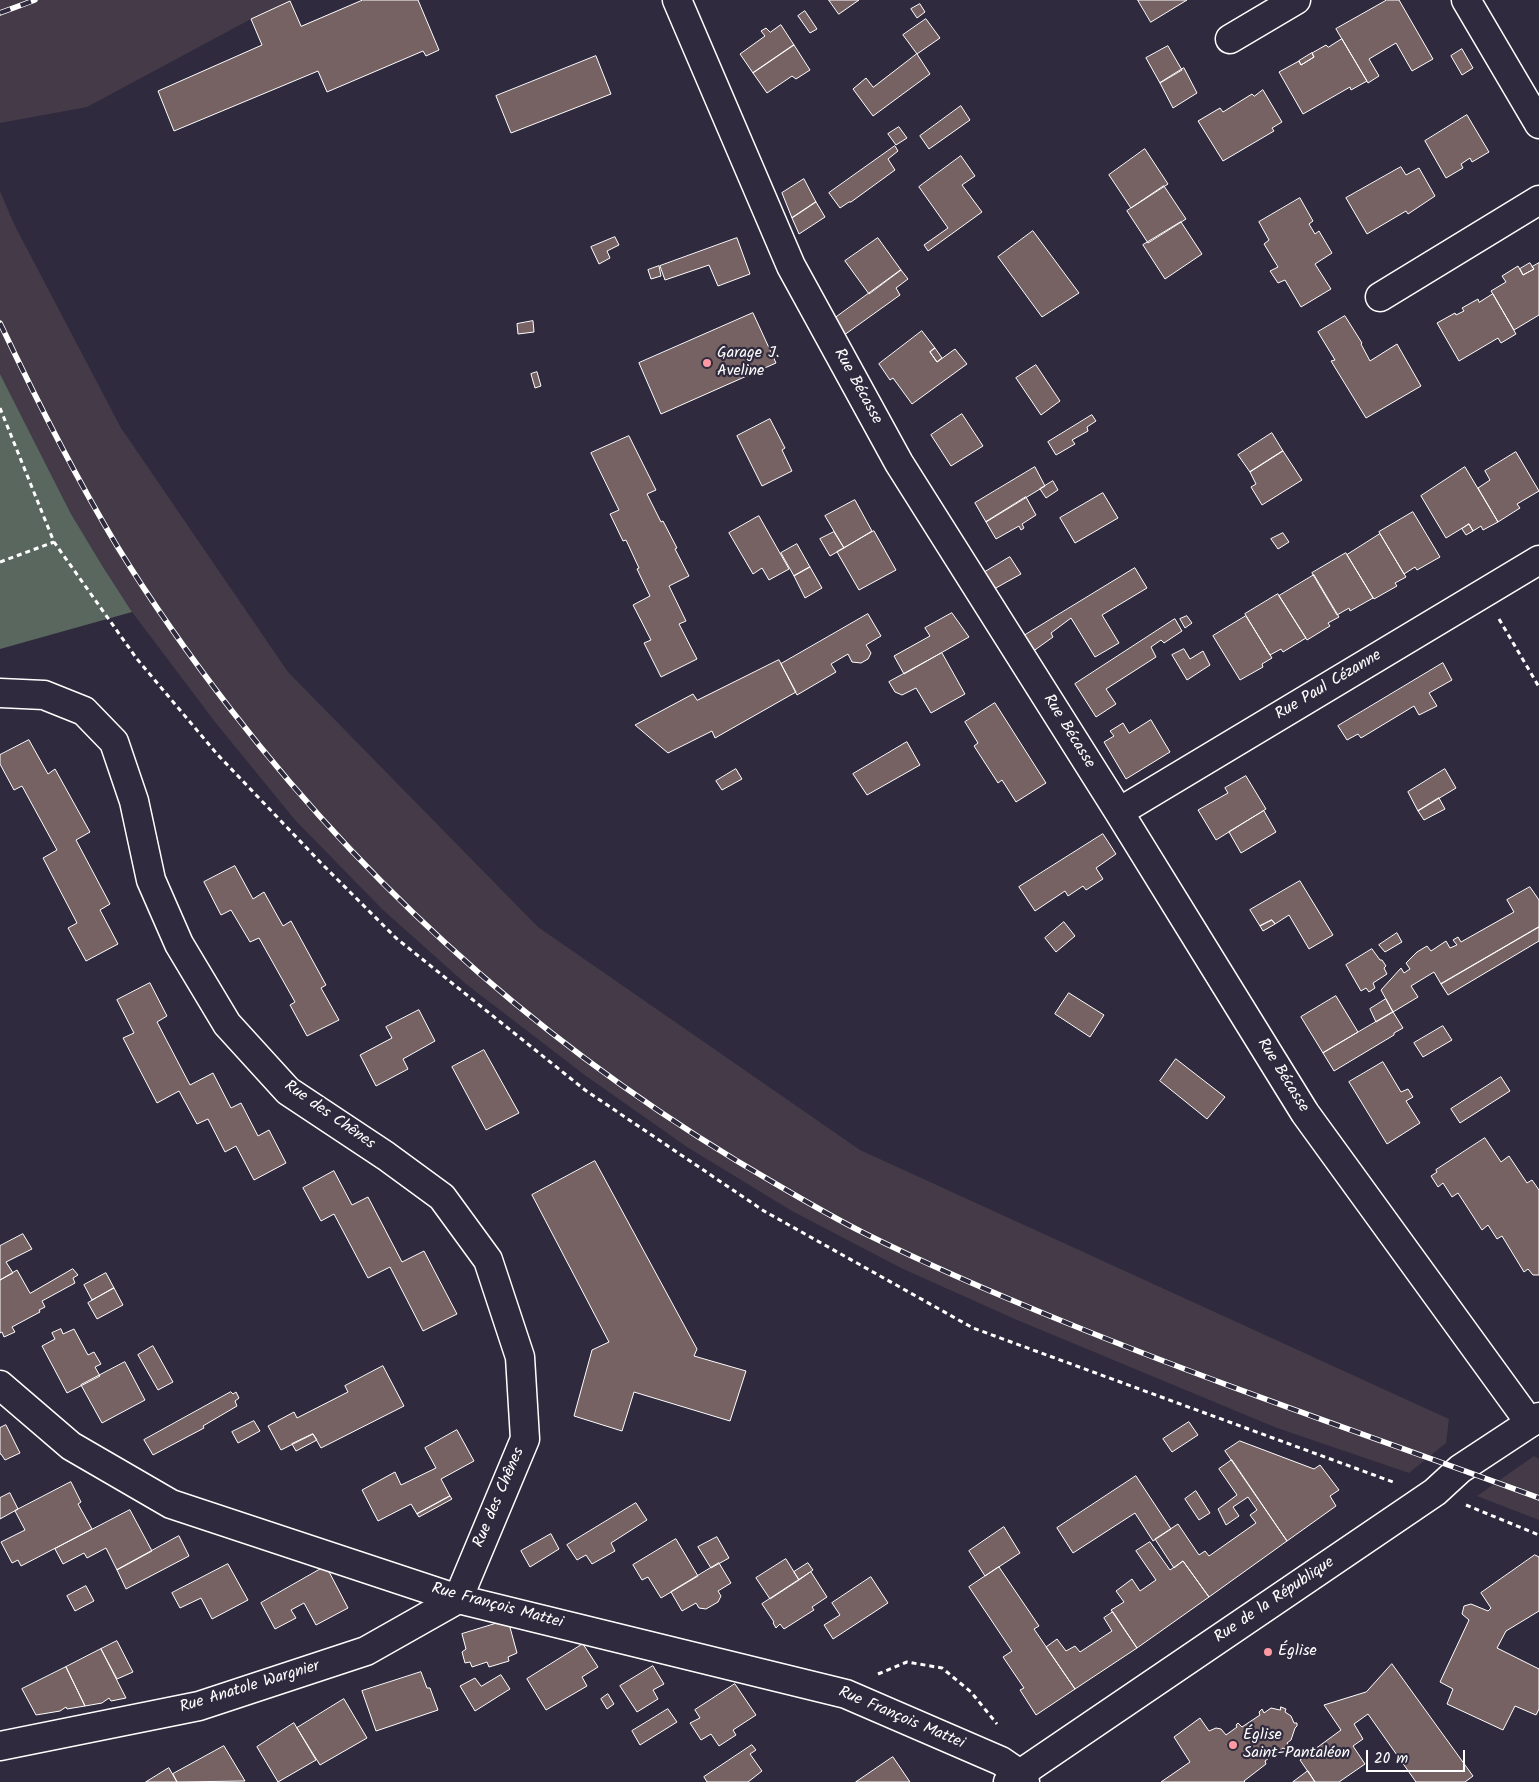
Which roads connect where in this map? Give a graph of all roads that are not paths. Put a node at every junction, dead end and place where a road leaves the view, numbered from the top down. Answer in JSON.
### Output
{"nodes":[{"id":1,"x":677,"y":0,"type":"edge"},
{"id":2,"x":1296,"y":0,"type":"edge"},
{"id":3,"x":1466,"y":0,"type":"edge"},
{"id":4,"x":1230,"y":39,"type":"dead end"},
{"id":5,"x":1529,"y":87,"type":"edge"},
{"id":6,"x":1539,"y":124,"type":"edge"},
{"id":7,"x":1539,"y":200,"type":"edge"},
{"id":8,"x":1380,"y":297,"type":"dead end"},
{"id":9,"x":1539,"y":560,"type":"edge"},
{"id":10,"x":0,"y":693,"type":"edge"},
{"id":11,"x":1119,"y":812,"type":"junction"},
{"id":12,"x":0,"y":1386,"type":"edge"},
{"id":13,"x":1534,"y":1420,"type":"edge"},
{"id":14,"x":458,"y":1599,"type":"junction"},
{"id":15,"x":0,"y":1746,"type":"edge"},
{"id":16,"x":1018,"y":1779,"type":"edge"}],
"edges":[{"from":1,"to":11,"type":"street","name":"Rue Bécasse"},
{"from":2,"to":4,"type":"street"},
{"from":3,"to":5,"type":"street"},
{"from":5,"to":6,"type":"street"},
{"from":7,"to":8,"type":"street"},
{"from":9,"to":11,"type":"street","name":"Rue Paul Cézanne"},
{"from":10,"to":14,"type":"street","name":"Rue des Chênes"},
{"from":11,"to":13,"type":"street","name":"Rue Bécasse"},
{"from":12,"to":14,"type":"street","name":"Rue François Mattei"},
{"from":13,"to":16,"type":"street","name":"Rue de la République"},
{"from":14,"to":15,"type":"street","name":"Rue Anatole Wargnier"},
{"from":14,"to":16,"type":"street","name":"Rue François Mattei"}]}
